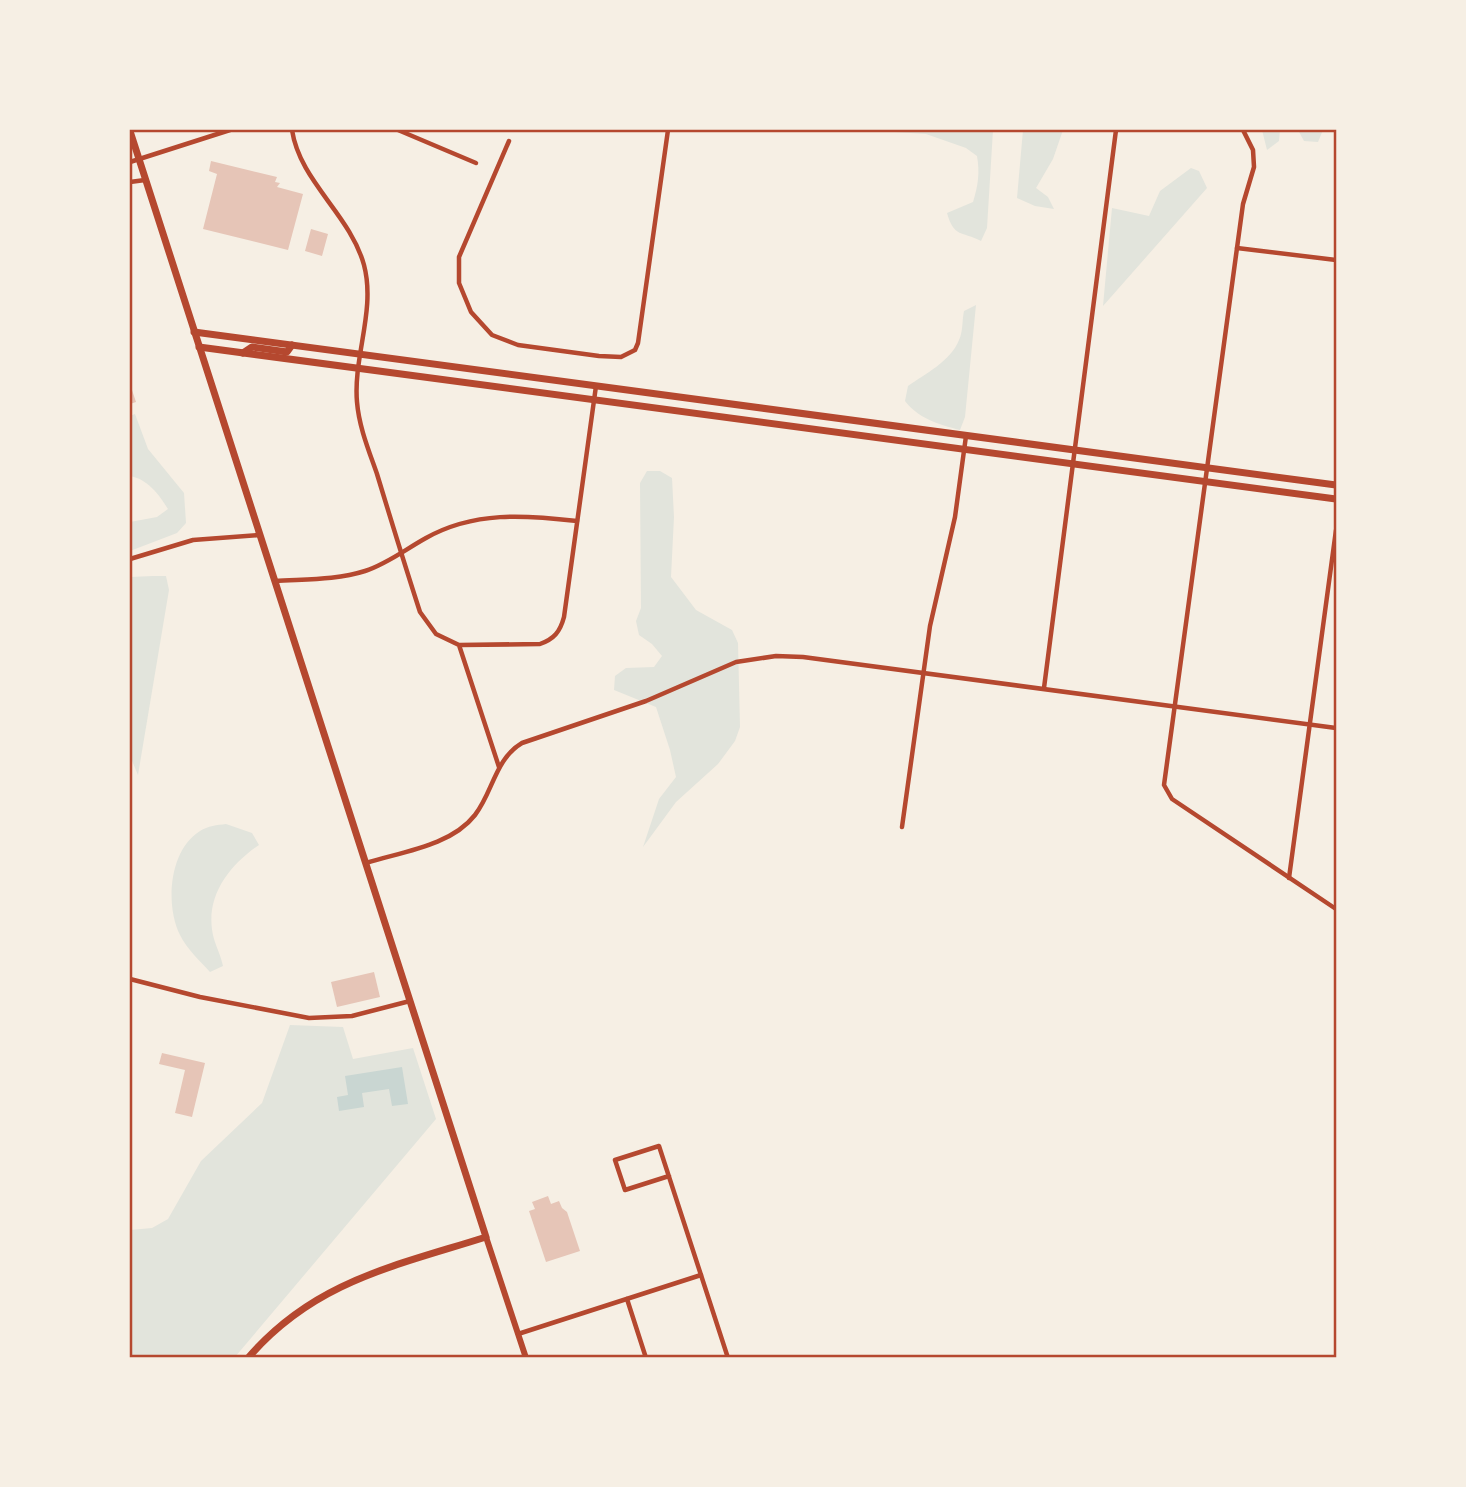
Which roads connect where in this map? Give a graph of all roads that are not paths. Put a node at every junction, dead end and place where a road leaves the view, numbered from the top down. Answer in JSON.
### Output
{"nodes":[{"id":1,"x":230,"y":130,"type":"edge"},
{"id":2,"x":292,"y":130,"type":"edge"},
{"id":3,"x":398,"y":130,"type":"edge"},
{"id":4,"x":668,"y":130,"type":"edge"},
{"id":5,"x":1116,"y":130,"type":"edge"},
{"id":6,"x":1243,"y":130,"type":"edge"},
{"id":7,"x":130,"y":131,"type":"edge"},
{"id":8,"x":509,"y":141,"type":"dead end"},
{"id":9,"x":139,"y":159,"type":"junction"},
{"id":10,"x":130,"y":162,"type":"edge"},
{"id":11,"x":476,"y":163,"type":"dead end"},
{"id":12,"x":145,"y":180,"type":"junction"},
{"id":13,"x":130,"y":182,"type":"edge"},
{"id":14,"x":1237,"y":248,"type":"junction"},
{"id":15,"x":1336,"y":260,"type":"edge"},
{"id":16,"x":194,"y":332,"type":"junction"},
{"id":17,"x":292,"y":345,"type":"junction"},
{"id":18,"x":199,"y":347,"type":"junction"},
{"id":19,"x":243,"y":353,"type":"junction"},
{"id":20,"x":360,"y":354,"type":"junction"},
{"id":21,"x":358,"y":369,"type":"junction"},
{"id":22,"x":596,"y":386,"type":"junction"},
{"id":23,"x":593,"y":400,"type":"junction"},
{"id":24,"x":967,"y":435,"type":"junction"},
{"id":25,"x":964,"y":450,"type":"junction"},
{"id":26,"x":1074,"y":451,"type":"junction"},
{"id":27,"x":1073,"y":464,"type":"junction"},
{"id":28,"x":1206,"y":469,"type":"junction"},
{"id":29,"x":1204,"y":482,"type":"junction"},
{"id":30,"x":1336,"y":485,"type":"edge"},
{"id":31,"x":1336,"y":499,"type":"edge"},
{"id":32,"x":577,"y":521,"type":"junction"},
{"id":33,"x":1336,"y":530,"type":"edge"},
{"id":34,"x":259,"y":535,"type":"junction"},
{"id":35,"x":401,"y":553,"type":"junction"},
{"id":36,"x":130,"y":559,"type":"edge"},
{"id":37,"x":275,"y":581,"type":"junction"},
{"id":38,"x":459,"y":645,"type":"junction"},
{"id":39,"x":923,"y":673,"type":"junction"},
{"id":40,"x":1044,"y":688,"type":"junction"},
{"id":41,"x":1174,"y":706,"type":"junction"},
{"id":42,"x":1311,"y":724,"type":"junction"},
{"id":43,"x":1336,"y":727,"type":"edge"},
{"id":44,"x":499,"y":767,"type":"junction"},
{"id":45,"x":902,"y":827,"type":"dead end"},
{"id":46,"x":366,"y":863,"type":"junction"},
{"id":47,"x":1289,"y":878,"type":"junction"},
{"id":48,"x":1336,"y":909,"type":"edge"},
{"id":49,"x":130,"y":979,"type":"edge"},
{"id":50,"x":411,"y":1001,"type":"junction"},
{"id":51,"x":669,"y":1176,"type":"junction"},
{"id":52,"x":486,"y":1237,"type":"junction"},
{"id":53,"x":701,"y":1275,"type":"junction"},
{"id":54,"x":627,"y":1299,"type":"junction"},
{"id":55,"x":518,"y":1334,"type":"junction"},
{"id":56,"x":248,"y":1357,"type":"edge"},
{"id":57,"x":526,"y":1357,"type":"edge"},
{"id":58,"x":646,"y":1357,"type":"edge"},
{"id":59,"x":727,"y":1357,"type":"edge"}],
"edges":[{"from":1,"to":9,"type":"street"},
{"from":2,"to":20,"type":"street"},
{"from":3,"to":11,"type":"street"},
{"from":4,"to":8,"type":"street"},
{"from":5,"to":26,"type":"street"},
{"from":6,"to":14,"type":"street"},
{"from":7,"to":9,"type":"main road"},
{"from":9,"to":10,"type":"street"},
{"from":9,"to":12,"type":"main road"},
{"from":12,"to":13,"type":"street"},
{"from":12,"to":16,"type":"main road"},
{"from":14,"to":15,"type":"street"},
{"from":14,"to":28,"type":"street"},
{"from":16,"to":17,"type":"main road"},
{"from":16,"to":18,"type":"main road"},
{"from":17,"to":19,"type":"main road"},
{"from":17,"to":20,"type":"main road"},
{"from":18,"to":19,"type":"main road"},
{"from":18,"to":34,"type":"main road"},
{"from":19,"to":21,"type":"main road"},
{"from":20,"to":21,"type":"street"},
{"from":20,"to":22,"type":"main road"},
{"from":21,"to":23,"type":"main road"},
{"from":21,"to":35,"type":"street"},
{"from":22,"to":23,"type":"street"},
{"from":22,"to":24,"type":"main road"},
{"from":23,"to":25,"type":"main road"},
{"from":23,"to":32,"type":"street"},
{"from":24,"to":25,"type":"street"},
{"from":24,"to":26,"type":"main road"},
{"from":25,"to":27,"type":"main road"},
{"from":25,"to":39,"type":"street"},
{"from":26,"to":27,"type":"street"},
{"from":26,"to":28,"type":"main road"},
{"from":27,"to":29,"type":"main road"},
{"from":27,"to":40,"type":"street"},
{"from":28,"to":29,"type":"street"},
{"from":28,"to":30,"type":"main road"},
{"from":29,"to":31,"type":"main road"},
{"from":29,"to":41,"type":"street"},
{"from":32,"to":35,"type":"street"},
{"from":32,"to":38,"type":"street"},
{"from":33,"to":42,"type":"street"},
{"from":34,"to":36,"type":"street"},
{"from":34,"to":37,"type":"main road"},
{"from":35,"to":37,"type":"street"},
{"from":35,"to":38,"type":"street"},
{"from":37,"to":46,"type":"main road"},
{"from":38,"to":44,"type":"street"},
{"from":39,"to":40,"type":"street"},
{"from":39,"to":44,"type":"street"},
{"from":39,"to":45,"type":"street"},
{"from":40,"to":41,"type":"street"},
{"from":41,"to":42,"type":"street"},
{"from":41,"to":47,"type":"street"},
{"from":42,"to":43,"type":"street"},
{"from":42,"to":47,"type":"street"},
{"from":44,"to":46,"type":"street"},
{"from":46,"to":50,"type":"main road"},
{"from":47,"to":48,"type":"street"},
{"from":49,"to":50,"type":"street"},
{"from":50,"to":52,"type":"main road"},
{"from":51,"to":51,"type":"street"},
{"from":51,"to":53,"type":"street"},
{"from":52,"to":55,"type":"main road"},
{"from":52,"to":56,"type":"main road"},
{"from":53,"to":54,"type":"street"},
{"from":53,"to":59,"type":"street"},
{"from":54,"to":55,"type":"street"},
{"from":54,"to":58,"type":"street"},
{"from":55,"to":57,"type":"main road"}]}
